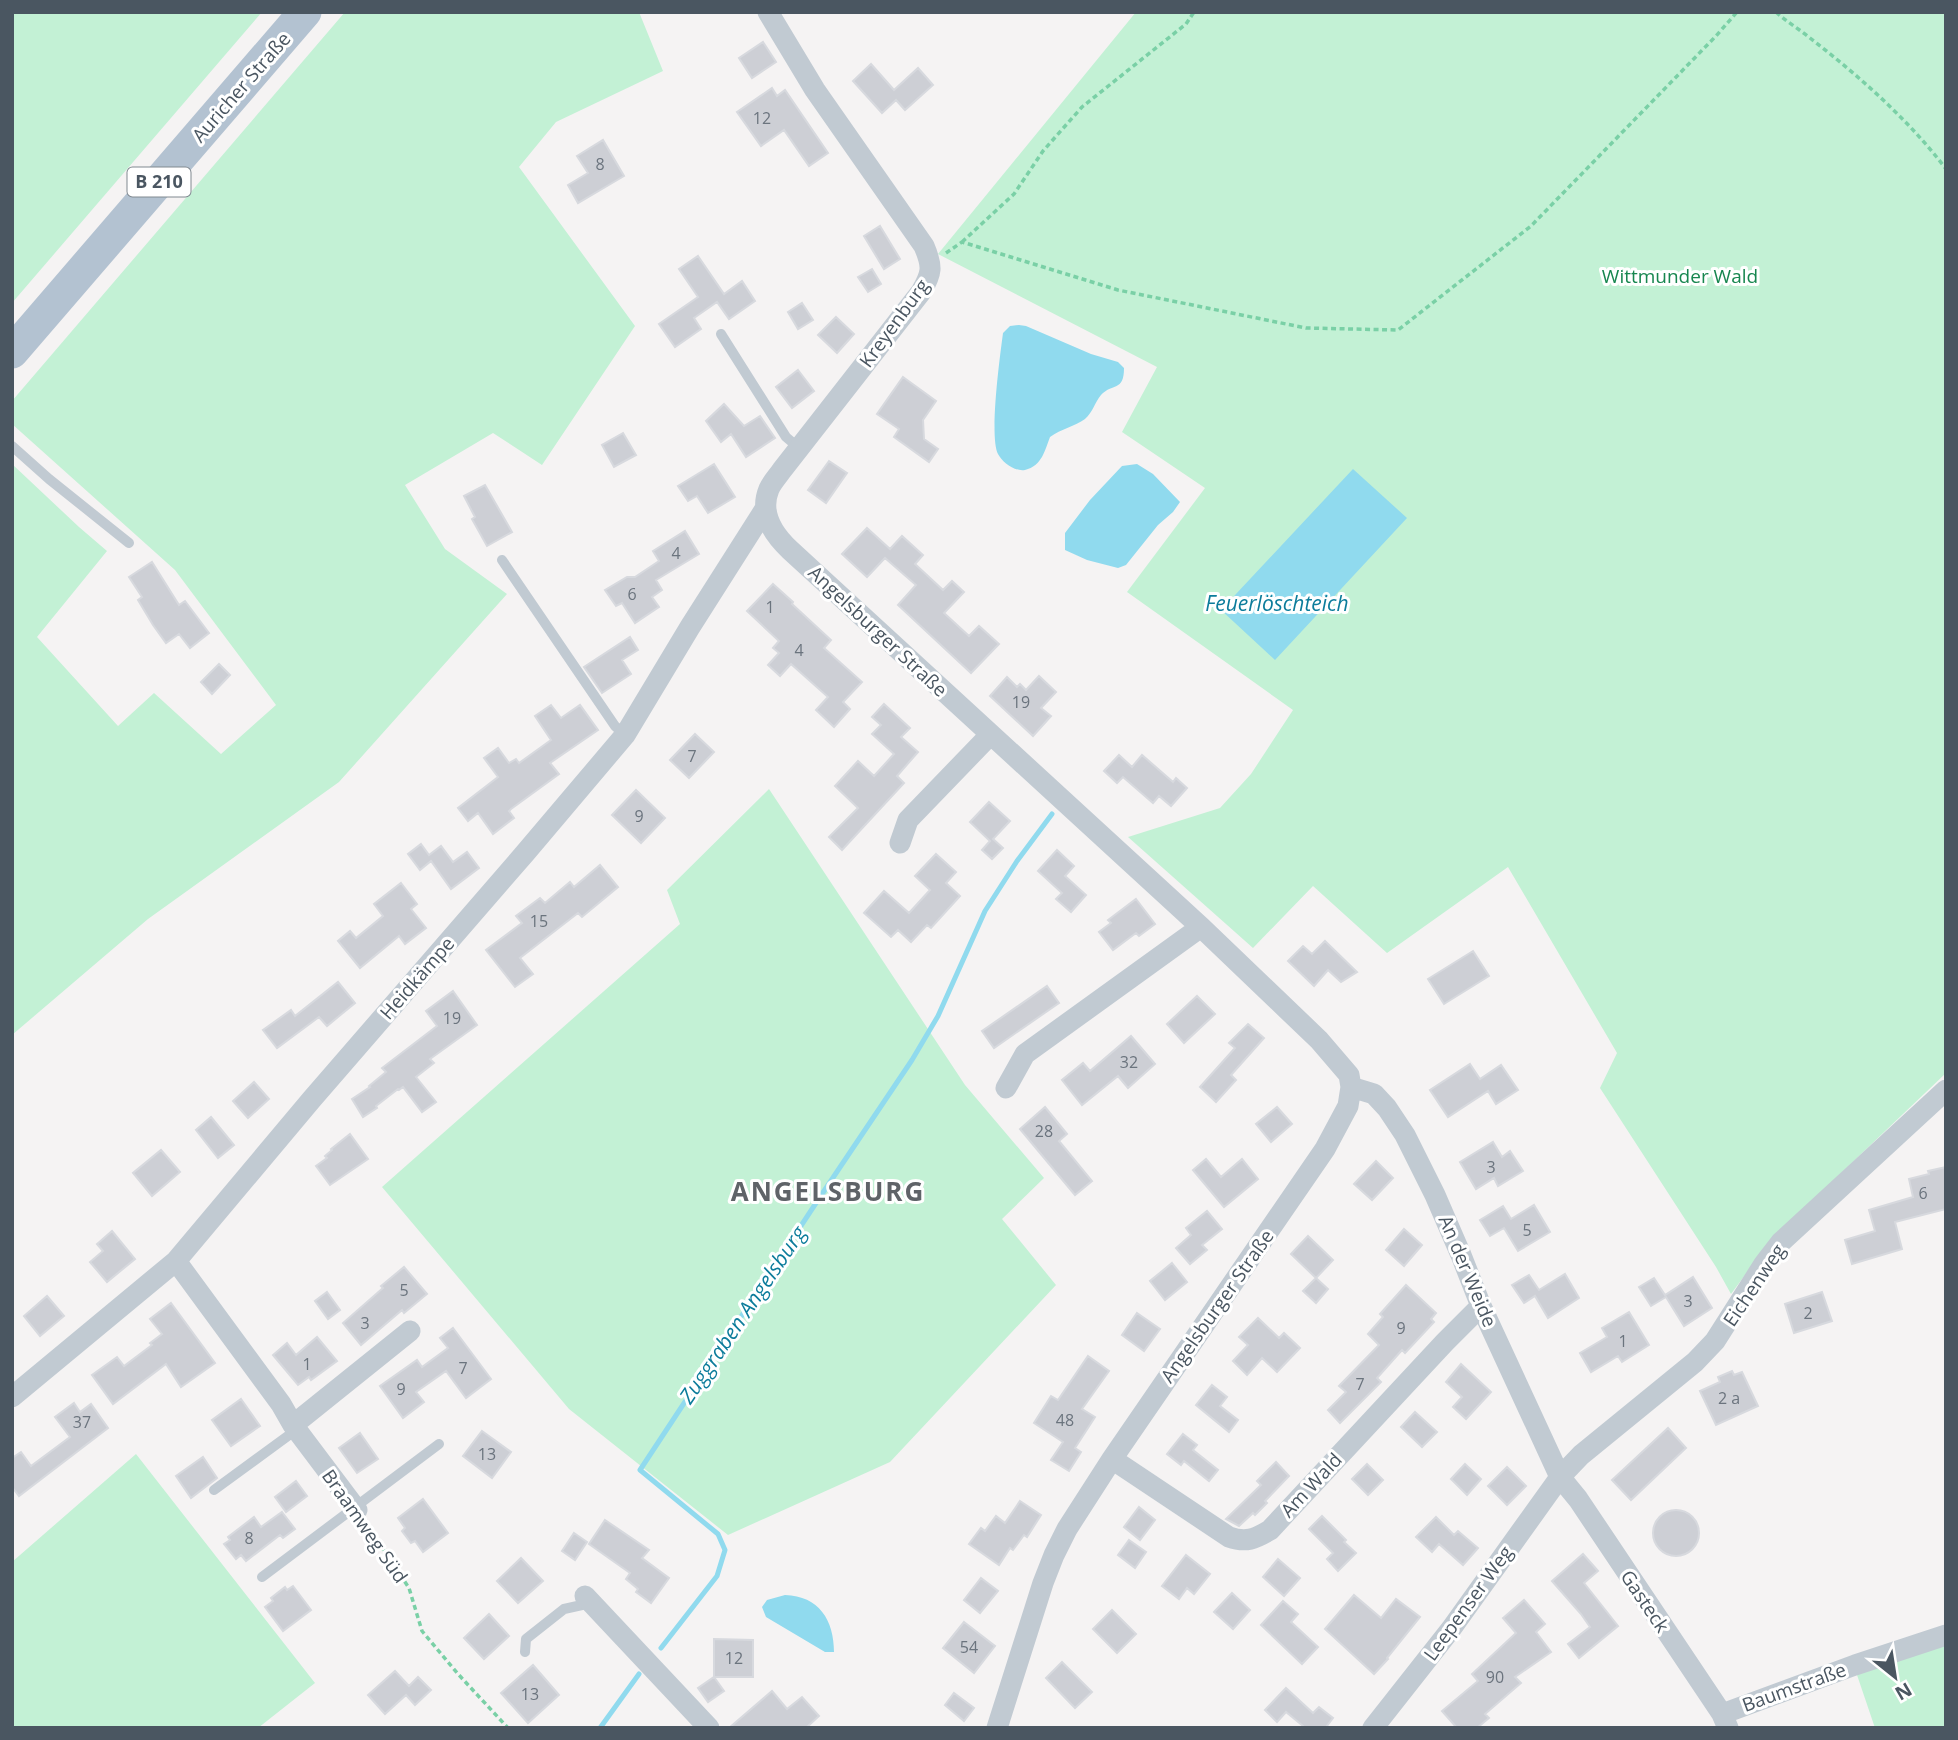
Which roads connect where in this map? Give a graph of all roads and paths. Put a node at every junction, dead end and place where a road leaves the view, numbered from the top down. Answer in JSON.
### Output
{"nodes":[{"id":1,"x":305,"y":12,"type":"edge"},
{"id":2,"x":768,"y":12,"type":"edge"},
{"id":3,"x":1194,"y":12,"type":"edge"},
{"id":4,"x":1737,"y":12,"type":"edge"},
{"id":5,"x":1776,"y":12,"type":"edge"},
{"id":6,"x":1946,"y":169,"type":"edge"},
{"id":7,"x":962,"y":242,"type":"junction"},
{"id":8,"x":931,"y":262,"type":"junction"},
{"id":9,"x":721,"y":334,"type":"dead end"},
{"id":10,"x":12,"y":352,"type":"edge"},
{"id":11,"x":12,"y":446,"type":"edge"},
{"id":12,"x":799,"y":448,"type":"junction"},
{"id":13,"x":767,"y":517,"type":"junction"},
{"id":14,"x":128,"y":543,"type":"dead end"},
{"id":15,"x":502,"y":560,"type":"dead end"},
{"id":16,"x":990,"y":734,"type":"junction"},
{"id":17,"x":625,"y":735,"type":"junction"},
{"id":18,"x":900,"y":843,"type":"dead end"},
{"id":19,"x":1201,"y":927,"type":"junction"},
{"id":20,"x":1351,"y":1087,"type":"junction"},
{"id":21,"x":1006,"y":1088,"type":"dead end"},
{"id":22,"x":1946,"y":1090,"type":"edge"},
{"id":23,"x":176,"y":1261,"type":"junction"},
{"id":24,"x":1481,"y":1306,"type":"junction"},
{"id":25,"x":410,"y":1331,"type":"dead end"},
{"id":26,"x":12,"y":1397,"type":"edge"},
{"id":27,"x":294,"y":1428,"type":"junction"},
{"id":28,"x":439,"y":1444,"type":"dead end"},
{"id":29,"x":1112,"y":1459,"type":"junction"},
{"id":30,"x":1560,"y":1477,"type":"junction"},
{"id":31,"x":214,"y":1490,"type":"dead end"},
{"id":32,"x":355,"y":1508,"type":"junction"},
{"id":33,"x":262,"y":1577,"type":"dead end"},
{"id":34,"x":588,"y":1599,"type":"joint"},
{"id":35,"x":1946,"y":1634,"type":"edge"},
{"id":36,"x":525,"y":1652,"type":"dead end"},
{"id":37,"x":1725,"y":1721,"type":"edge"},
{"id":38,"x":508,"y":1728,"type":"edge"},
{"id":39,"x":709,"y":1728,"type":"edge"},
{"id":40,"x":997,"y":1728,"type":"edge"},
{"id":41,"x":1373,"y":1728,"type":"edge"}],
"edges":[{"from":1,"to":10,"type":"main road","name":"Auricher Straße","number":"B 210"},
{"from":2,"to":8,"type":"street","name":"Kreyenburg"},
{"from":3,"to":7,"type":"path"},
{"from":4,"to":7,"type":"path"},
{"from":5,"to":6,"type":"path"},
{"from":7,"to":8,"type":"path"},
{"from":8,"to":12,"type":"street","name":"Kreyenburg"},
{"from":9,"to":12,"type":"lane"},
{"from":11,"to":14,"type":"lane"},
{"from":12,"to":13,"type":"street","name":"Kreyenburg"},
{"from":13,"to":16,"type":"street","name":"Angelsburger Straße"},
{"from":13,"to":17,"type":"street","name":"Heidkämpe"},
{"from":15,"to":17,"type":"lane"},
{"from":16,"to":18,"type":"street"},
{"from":16,"to":19,"type":"street","name":"Angelsburger Straße"},
{"from":17,"to":23,"type":"street","name":"Heidkämpe"},
{"from":19,"to":20,"type":"street","name":"Angelsburger Straße"},
{"from":19,"to":21,"type":"street"},
{"from":20,"to":24,"type":"street","name":"An der Weide"},
{"from":20,"to":29,"type":"street","name":"Angelsburger Straße"},
{"from":22,"to":30,"type":"street","name":"Eichenweg"},
{"from":23,"to":26,"type":"street","name":"Heidkämpe"},
{"from":23,"to":27,"type":"street","name":"Braamweg Süd"},
{"from":24,"to":29,"type":"street","name":"Am Wald"},
{"from":24,"to":30,"type":"street","name":"An der Weide"},
{"from":25,"to":27,"type":"street"},
{"from":27,"to":31,"type":"lane"},
{"from":27,"to":32,"type":"street","name":"Braamweg Süd"},
{"from":28,"to":32,"type":"lane"},
{"from":29,"to":40,"type":"street","name":"Angelsburger Straße"},
{"from":30,"to":37,"type":"street","name":"Gasteck"},
{"from":30,"to":41,"type":"street","name":"Leepenser Weg"},
{"from":32,"to":33,"type":"lane"},
{"from":32,"to":38,"type":"path","name":"Braamweg Süd"},
{"from":34,"to":36,"type":"lane"},
{"from":34,"to":39,"type":"street"},
{"from":35,"to":37,"type":"street","name":"Baumstraße"}]}
